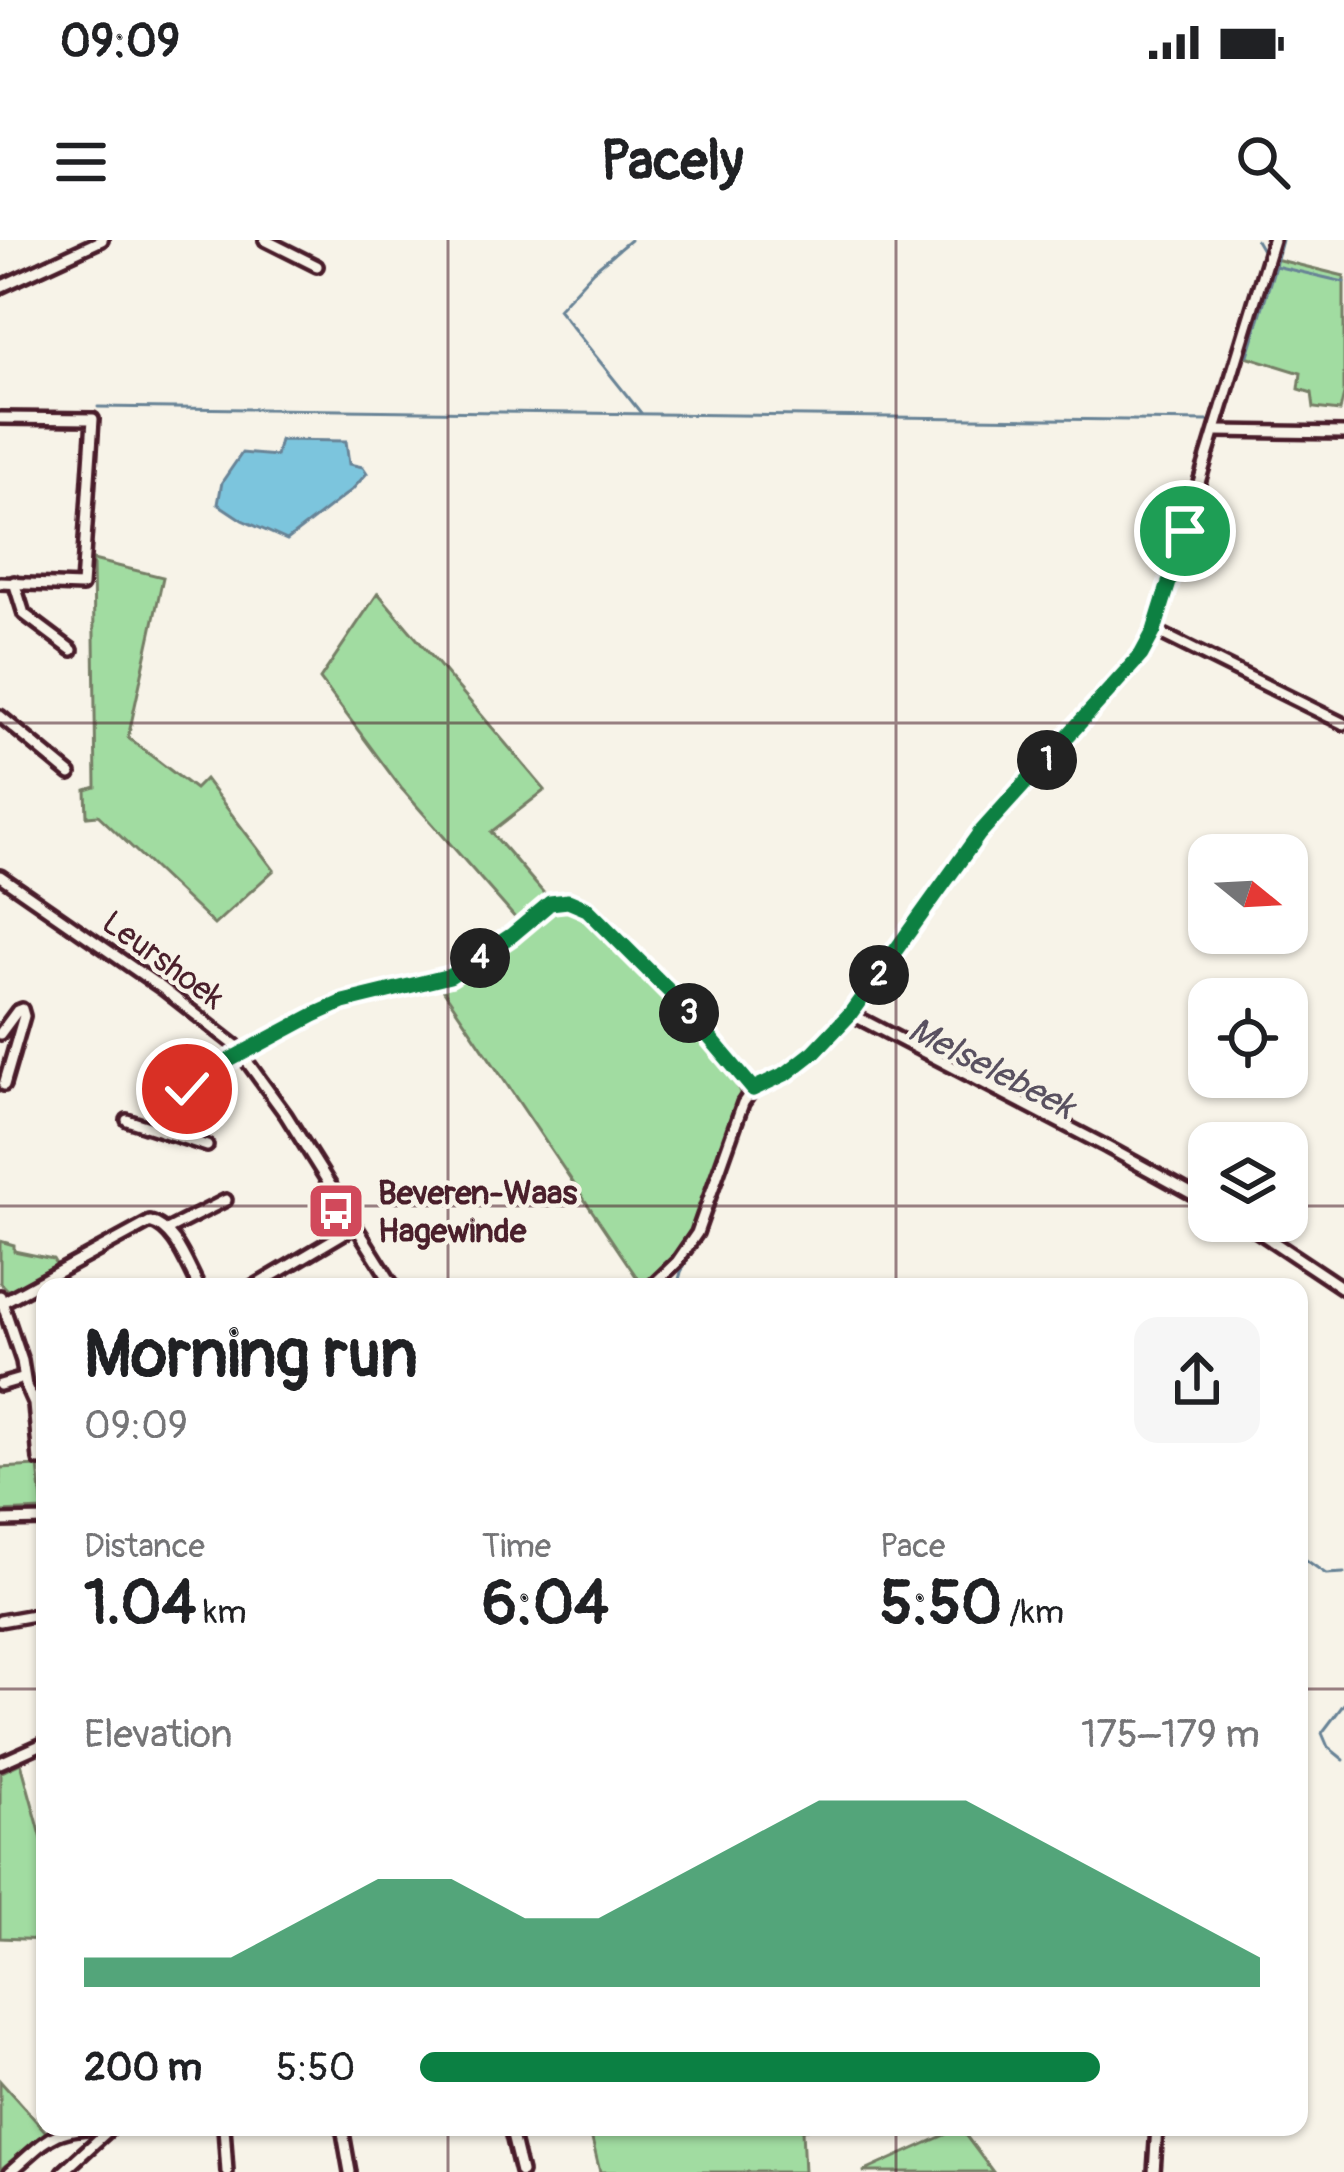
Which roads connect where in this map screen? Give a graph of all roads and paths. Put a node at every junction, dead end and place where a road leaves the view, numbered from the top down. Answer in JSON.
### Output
{"nodes":[{"id":1,"x":102,"y":240,"type":"edge"},
{"id":2,"x":265,"y":240,"type":"edge"},
{"id":3,"x":1271,"y":241,"type":"edge"},
{"id":4,"x":317,"y":266,"type":"dead end"},
{"id":5,"x":0,"y":287,"type":"edge"},
{"id":6,"x":0,"y":418,"type":"edge"},
{"id":7,"x":1216,"y":431,"type":"junction"},
{"id":8,"x":1344,"y":433,"type":"edge"},
{"id":9,"x":14,"y":582,"type":"junction"},
{"id":10,"x":0,"y":583,"type":"edge"},
{"id":11,"x":1154,"y":631,"type":"junction"},
{"id":12,"x":72,"y":650,"type":"dead end"},
{"id":13,"x":0,"y":716,"type":"edge"},
{"id":14,"x":1344,"y":724,"type":"edge"},
{"id":15,"x":70,"y":774,"type":"dead end"},
{"id":16,"x":2,"y":883,"type":"edge"},
{"id":17,"x":850,"y":1014,"type":"junction"},
{"id":18,"x":0,"y":1034,"type":"edge"},
{"id":19,"x":243,"y":1054,"type":"junction"},
{"id":20,"x":4,"y":1085,"type":"dead end"},
{"id":21,"x":753,"y":1089,"type":"junction"},
{"id":22,"x":127,"y":1120,"type":"dead end"},
{"id":23,"x":170,"y":1134,"type":"junction"},
{"id":24,"x":207,"y":1146,"type":"dead end"},
{"id":25,"x":1188,"y":1191,"type":"edge"},
{"id":26,"x":226,"y":1200,"type":"dead end"},
{"id":27,"x":356,"y":1226,"type":"junction"},
{"id":28,"x":167,"y":1230,"type":"junction"},
{"id":29,"x":1274,"y":1242,"type":"edge"},
{"id":30,"x":42,"y":1278,"type":"edge"},
{"id":31,"x":194,"y":1278,"type":"edge"},
{"id":32,"x":268,"y":1278,"type":"edge"},
{"id":33,"x":388,"y":1278,"type":"edge"},
{"id":34,"x":660,"y":1278,"type":"edge"},
{"id":35,"x":36,"y":1281,"type":"edge"},
{"id":36,"x":1344,"y":1288,"type":"edge"},
{"id":37,"x":2,"y":1299,"type":"edge"},
{"id":38,"x":25,"y":1378,"type":"junction"},
{"id":39,"x":0,"y":1385,"type":"edge"},
{"id":40,"x":36,"y":1398,"type":"edge"},
{"id":41,"x":36,"y":1520,"type":"edge"},
{"id":42,"x":0,"y":1521,"type":"edge"},
{"id":43,"x":36,"y":1615,"type":"edge"},
{"id":44,"x":0,"y":1621,"type":"edge"},
{"id":45,"x":36,"y":1747,"type":"edge"},
{"id":46,"x":0,"y":1763,"type":"edge"},
{"id":47,"x":52,"y":2136,"type":"edge"},
{"id":48,"x":99,"y":2136,"type":"edge"},
{"id":49,"x":225,"y":2136,"type":"edge"},
{"id":50,"x":344,"y":2136,"type":"edge"},
{"id":51,"x":511,"y":2136,"type":"edge"},
{"id":52,"x":1156,"y":2136,"type":"edge"},
{"id":53,"x":10,"y":2172,"type":"edge"},
{"id":54,"x":63,"y":2172,"type":"edge"},
{"id":55,"x":227,"y":2172,"type":"edge"},
{"id":56,"x":350,"y":2172,"type":"edge"},
{"id":57,"x":521,"y":2172,"type":"edge"},
{"id":58,"x":1154,"y":2172,"type":"edge"}],
"edges":[{"from":1,"to":5,"type":"street"},
{"from":2,"to":4,"type":"street"},
{"from":3,"to":7,"type":"street"},
{"from":6,"to":9,"type":"street"},
{"from":7,"to":8,"type":"street"},
{"from":7,"to":11,"type":"street"},
{"from":9,"to":10,"type":"street"},
{"from":9,"to":12,"type":"street"},
{"from":11,"to":14,"type":"street"},
{"from":11,"to":17,"type":"street"},
{"from":13,"to":15,"type":"street"},
{"from":16,"to":19,"type":"street","name":"Leurshoek"},
{"from":17,"to":21,"type":"street"},
{"from":17,"to":25,"type":"street"},
{"from":18,"to":20,"type":"street"},
{"from":19,"to":21,"type":"street"},
{"from":19,"to":23,"type":"street"},
{"from":19,"to":27,"type":"street","name":"Leurshoek"},
{"from":21,"to":34,"type":"street"},
{"from":22,"to":23,"type":"street"},
{"from":23,"to":24,"type":"street"},
{"from":26,"to":28,"type":"street"},
{"from":27,"to":32,"type":"street"},
{"from":27,"to":33,"type":"street","name":"Leurshoek"},
{"from":28,"to":30,"type":"street"},
{"from":28,"to":31,"type":"street"},
{"from":29,"to":36,"type":"street"},
{"from":35,"to":37,"type":"street"},
{"from":37,"to":38,"type":"street"},
{"from":38,"to":39,"type":"street"},
{"from":38,"to":40,"type":"street"},
{"from":41,"to":42,"type":"street"},
{"from":43,"to":44,"type":"street"},
{"from":45,"to":46,"type":"street"},
{"from":47,"to":53,"type":"street"},
{"from":48,"to":54,"type":"street"},
{"from":49,"to":55,"type":"street"},
{"from":50,"to":56,"type":"street"},
{"from":51,"to":57,"type":"street"},
{"from":52,"to":58,"type":"street"}]}
